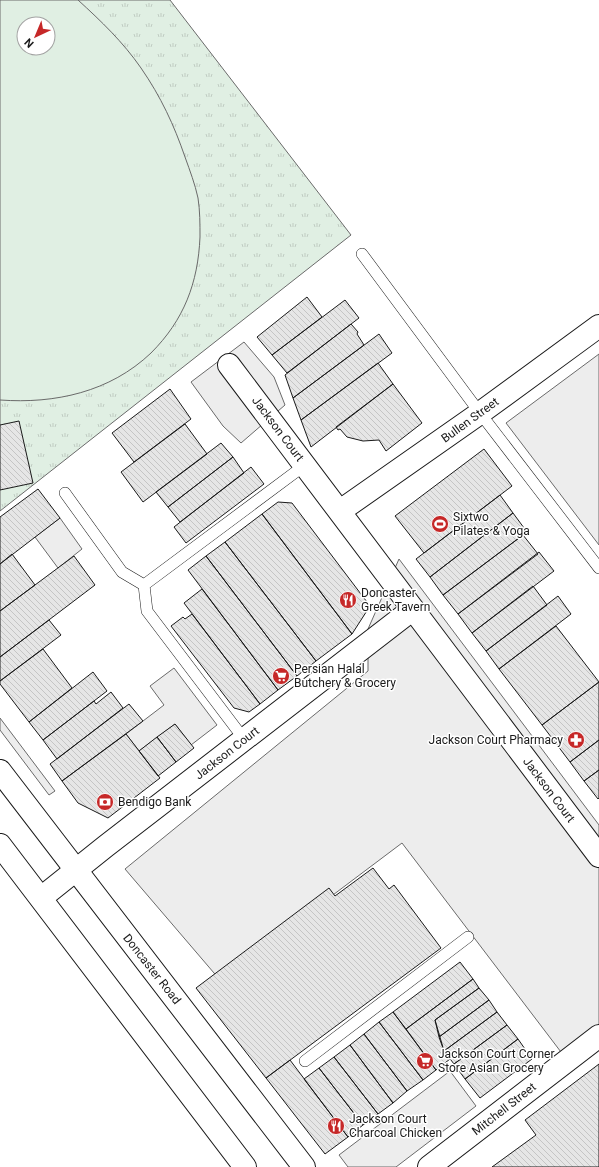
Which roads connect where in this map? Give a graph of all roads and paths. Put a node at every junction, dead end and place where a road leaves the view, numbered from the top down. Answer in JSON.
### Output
{"nodes":[{"id":1,"x":362,"y":254,"type":"dead end"},
{"id":2,"x":599,"y":326,"type":"edge"},
{"id":3,"x":229,"y":365,"type":"dead end"},
{"id":4,"x":480,"y":413,"type":"junction"},
{"id":5,"x":305,"y":465,"type":"junction"},
{"id":6,"x":65,"y":493,"type":"dead end"},
{"id":7,"x":340,"y":511,"type":"junction"},
{"id":8,"x":599,"y":568,"type":"edge"},
{"id":9,"x":144,"y":585,"type":"junction"},
{"id":10,"x":413,"y":609,"type":"junction"},
{"id":11,"x":244,"y":739,"type":"junction"},
{"id":12,"x":0,"y":771,"type":"edge"},
{"id":13,"x":0,"y":845,"type":"edge"},
{"id":14,"x":599,"y":856,"type":"edge"},
{"id":15,"x":75,"y":870,"type":"junction"},
{"id":16,"x":41,"y":898,"type":"junction"},
{"id":17,"x":468,"y":937,"type":"dead end"},
{"id":18,"x":599,"y":1036,"type":"edge"},
{"id":19,"x":304,"y":1061,"type":"dead end"},
{"id":20,"x":245,"y":1167,"type":"edge"},
{"id":21,"x":304,"y":1167,"type":"edge"},
{"id":22,"x":429,"y":1167,"type":"edge"}],
"edges":[{"from":1,"to":4,"type":"lane"},
{"from":2,"to":4,"type":"street","name":"Bullen Street"},
{"from":3,"to":5,"type":"street","name":"Jackson Court"},
{"from":4,"to":7,"type":"street","name":"Bullen Street"},
{"from":4,"to":8,"type":"lane"},
{"from":5,"to":7,"type":"street","name":"Jackson Court"},
{"from":5,"to":9,"type":"lane"},
{"from":6,"to":9,"type":"lane"},
{"from":7,"to":10,"type":"street","name":"Jackson Court"},
{"from":9,"to":11,"type":"lane"},
{"from":10,"to":11,"type":"street","name":"Jackson Court"},
{"from":10,"to":14,"type":"street","name":"Jackson Court"},
{"from":11,"to":15,"type":"street","name":"Jackson Court"},
{"from":12,"to":15,"type":"street","name":"Doncaster Road"},
{"from":13,"to":16,"type":"street"},
{"from":15,"to":16,"type":"street","name":"Jackson Court"},
{"from":15,"to":21,"type":"street","name":"Doncaster Road"},
{"from":16,"to":20,"type":"street"},
{"from":17,"to":19,"type":"lane"},
{"from":18,"to":22,"type":"street","name":"Mitchell Street"}]}
